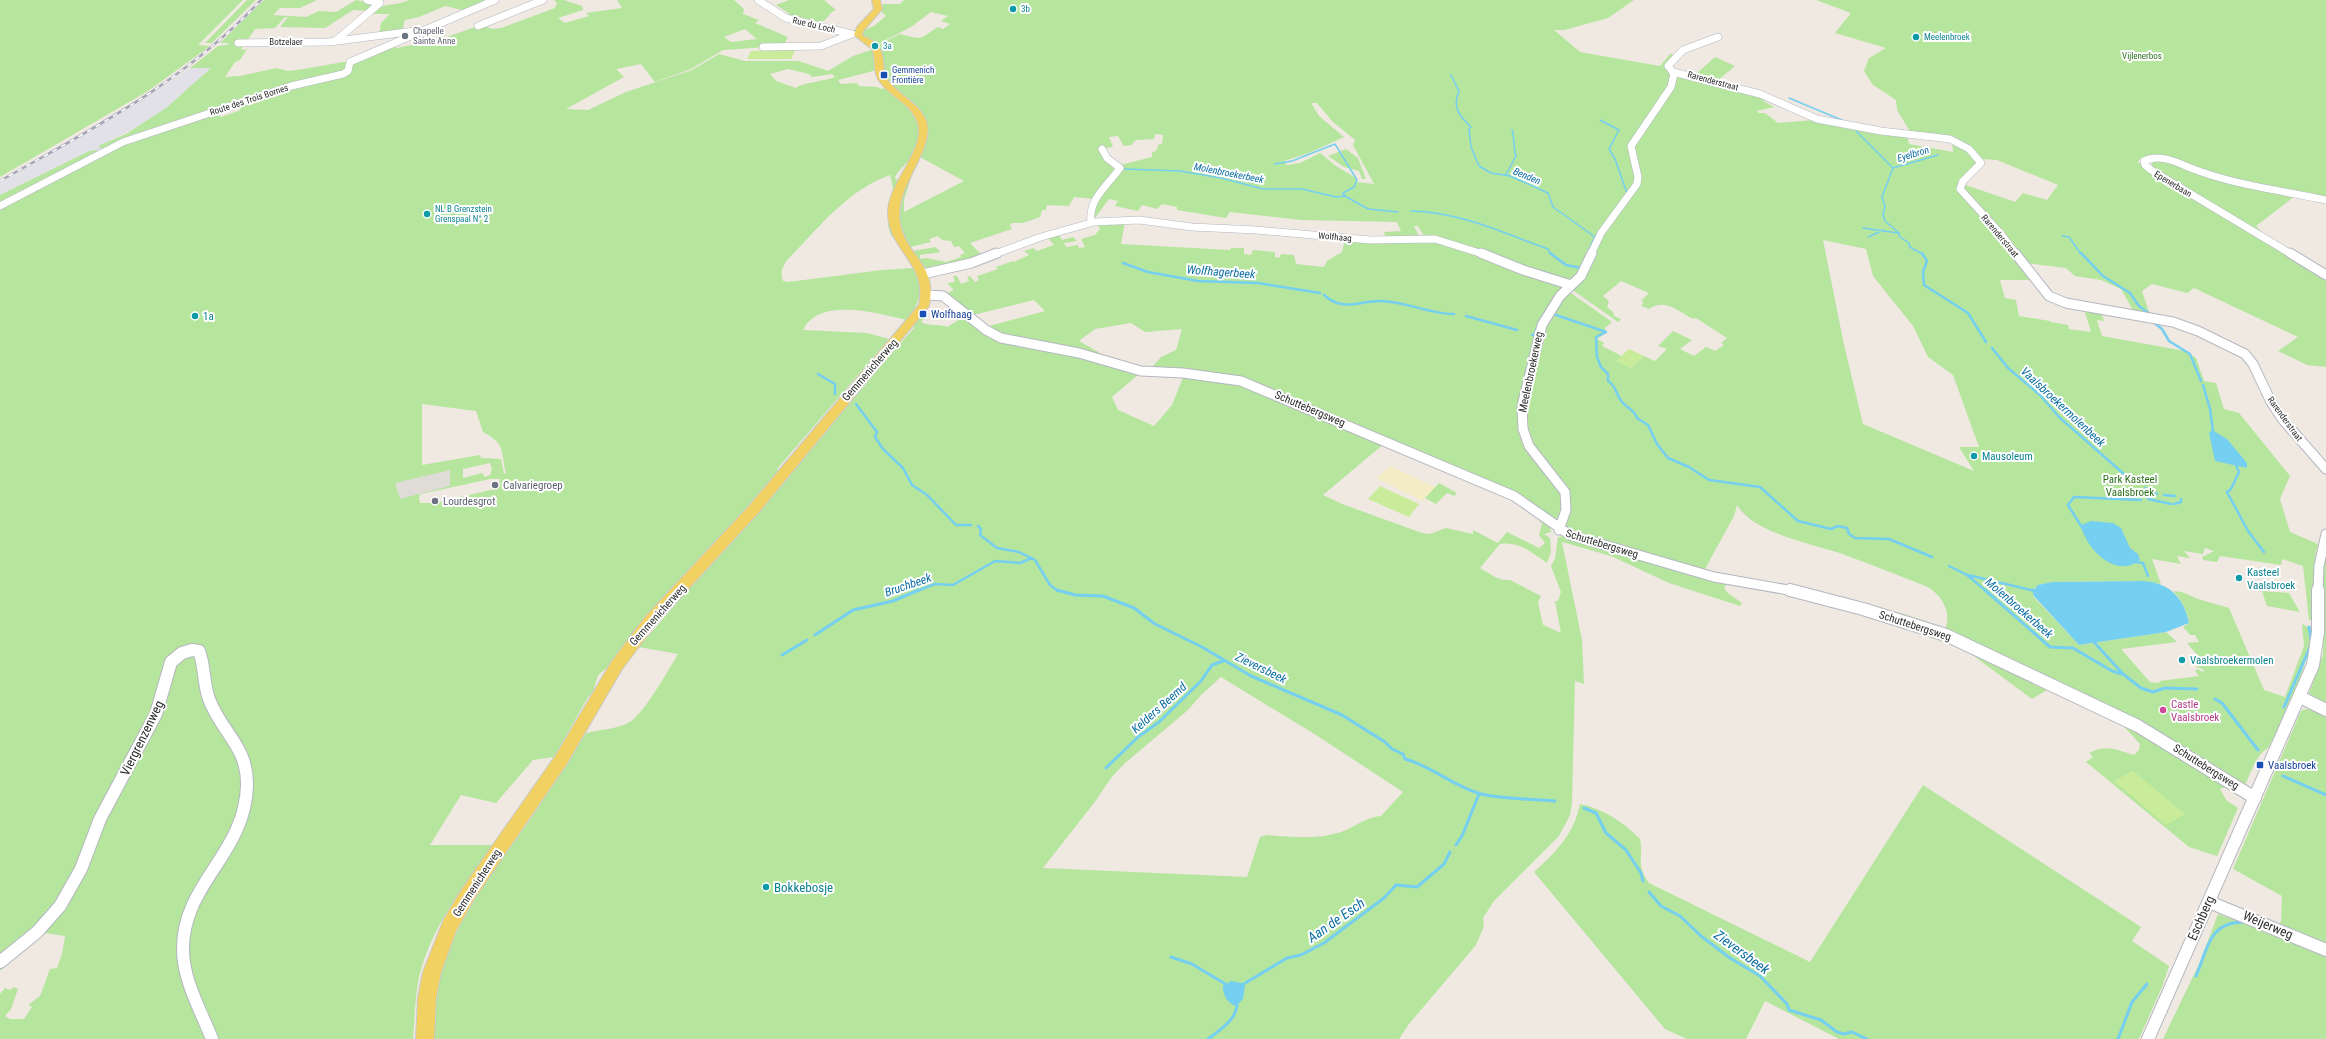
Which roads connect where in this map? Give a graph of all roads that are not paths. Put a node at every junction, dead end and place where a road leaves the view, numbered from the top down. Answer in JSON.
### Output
{"nodes":[{"id":1,"x":367,"y":0,"type":"edge"},
{"id":2,"x":495,"y":0,"type":"edge"},
{"id":3,"x":543,"y":0,"type":"edge"},
{"id":4,"x":758,"y":0,"type":"edge"},
{"id":5,"x":876,"y":0,"type":"edge"},
{"id":6,"x":478,"y":26,"type":"dead end"},
{"id":7,"x":425,"y":30,"type":"junction"},
{"id":8,"x":854,"y":34,"type":"junction"},
{"id":9,"x":1718,"y":37,"type":"dead end"},
{"id":10,"x":334,"y":42,"type":"junction"},
{"id":11,"x":238,"y":43,"type":"dead end"},
{"id":12,"x":763,"y":47,"type":"dead end"},
{"id":13,"x":1673,"y":72,"type":"junction"},
{"id":14,"x":1102,"y":149,"type":"dead end"},
{"id":15,"x":2326,"y":200,"type":"edge"},
{"id":16,"x":0,"y":206,"type":"edge"},
{"id":17,"x":1091,"y":222,"type":"junction"},
{"id":18,"x":924,"y":274,"type":"junction"},
{"id":19,"x":2326,"y":275,"type":"edge"},
{"id":20,"x":1571,"y":285,"type":"junction"},
{"id":21,"x":928,"y":295,"type":"junction"},
{"id":22,"x":2326,"y":469,"type":"edge"},
{"id":23,"x":1559,"y":530,"type":"junction"},
{"id":24,"x":2326,"y":534,"type":"edge"},
{"id":25,"x":2300,"y":697,"type":"junction"},
{"id":26,"x":2326,"y":710,"type":"edge"},
{"id":27,"x":2255,"y":798,"type":"junction"},
{"id":28,"x":2209,"y":902,"type":"junction"},
{"id":29,"x":2326,"y":950,"type":"edge"},
{"id":30,"x":0,"y":962,"type":"edge"},
{"id":31,"x":212,"y":1039,"type":"edge"},
{"id":32,"x":425,"y":1039,"type":"edge"},
{"id":33,"x":2148,"y":1039,"type":"edge"}],
"edges":[{"from":1,"to":10,"type":"street"},
{"from":2,"to":7,"type":"street","name":"Route des Trois Bornes"},
{"from":3,"to":6,"type":"street"},
{"from":4,"to":8,"type":"street","name":"Rue du Loch"},
{"from":5,"to":8,"type":"main road"},
{"from":7,"to":10,"type":"street","name":"Botzelaer"},
{"from":7,"to":16,"type":"street","name":"Route des Trois Bornes"},
{"from":8,"to":12,"type":"street"},
{"from":8,"to":18,"type":"main road"},
{"from":9,"to":13,"type":"street","name":"Meelenbroekerweg"},
{"from":10,"to":11,"type":"street","name":"Botzelaer"},
{"from":13,"to":20,"type":"street","name":"Meelenbroekerweg"},
{"from":13,"to":22,"type":"street","name":"Rarenderstraat"},
{"from":14,"to":17,"type":"street"},
{"from":15,"to":19,"type":"street","name":"Epenerbaan"},
{"from":17,"to":18,"type":"street","name":"Wolfhaag"},
{"from":17,"to":20,"type":"street","name":"Wolfhaag"},
{"from":18,"to":21,"type":"main road"},
{"from":20,"to":23,"type":"street","name":"Meelenbroekerweg"},
{"from":21,"to":23,"type":"street","name":"Schuttebergsweg"},
{"from":21,"to":32,"type":"main road","name":"Gemmenicherweg"},
{"from":23,"to":27,"type":"street","name":"Schuttebergsweg"},
{"from":24,"to":25,"type":"street"},
{"from":25,"to":26,"type":"street"},
{"from":25,"to":27,"type":"street"},
{"from":27,"to":28,"type":"street","name":"Eschberg"},
{"from":28,"to":29,"type":"street","name":"Weijerweg"},
{"from":28,"to":33,"type":"street","name":"Eschberg"},
{"from":30,"to":31,"type":"street","name":"Viergrenzenweg"}]}
